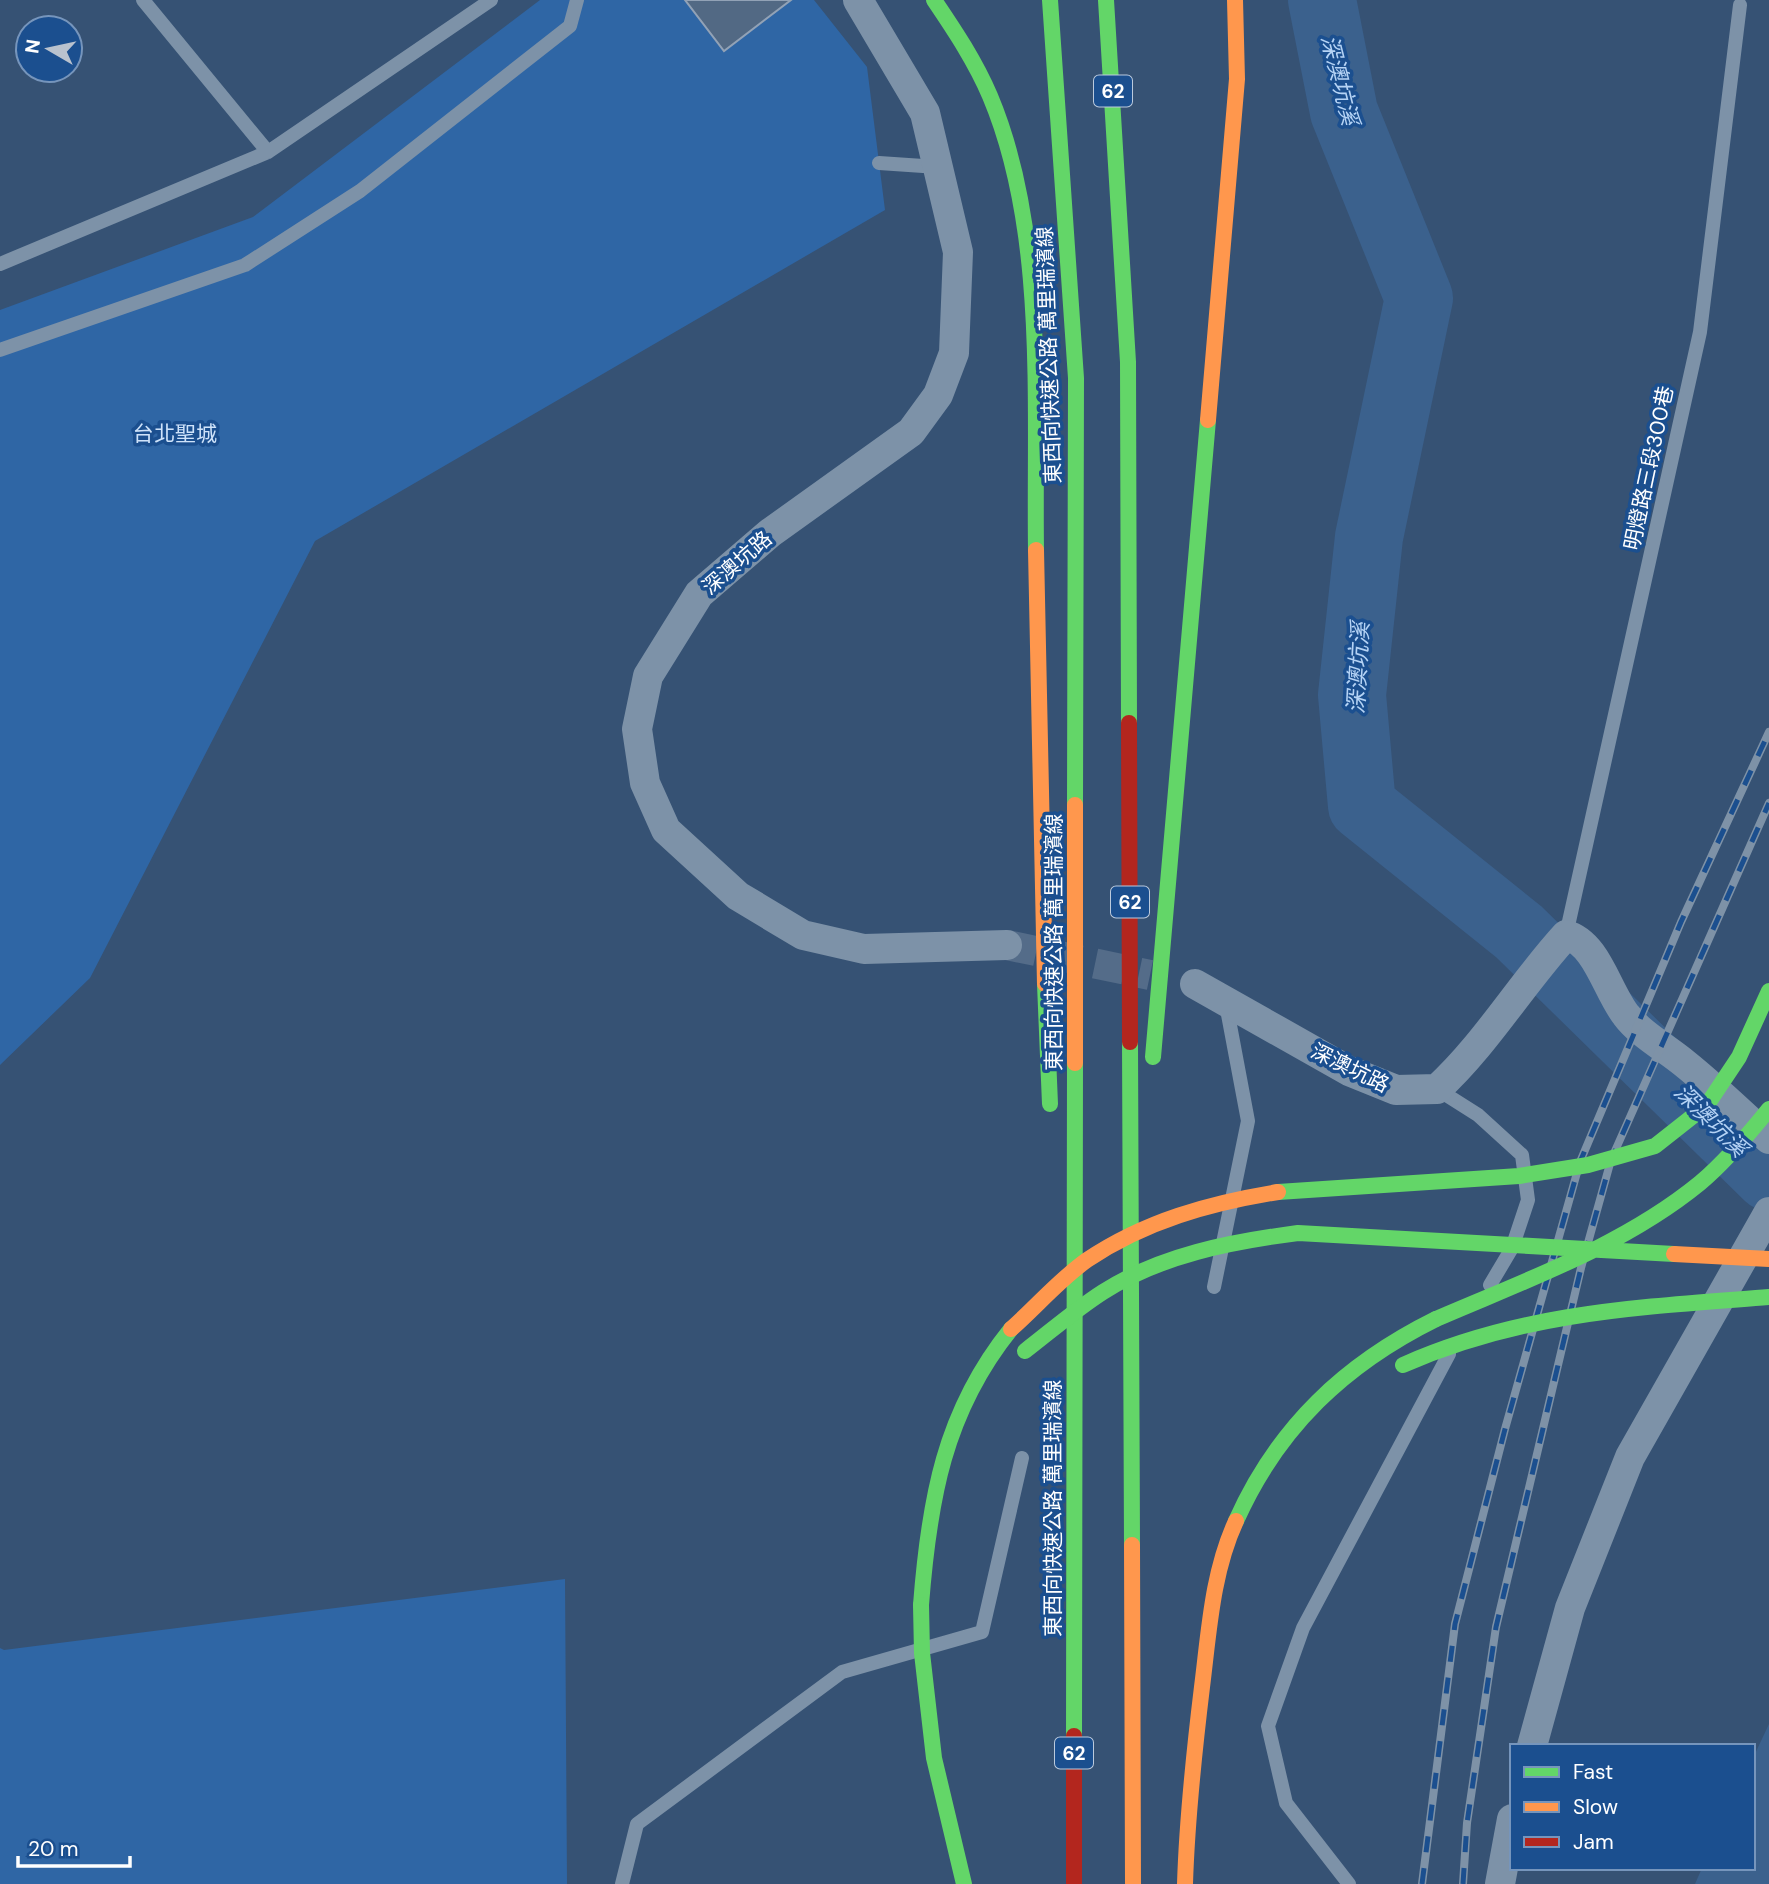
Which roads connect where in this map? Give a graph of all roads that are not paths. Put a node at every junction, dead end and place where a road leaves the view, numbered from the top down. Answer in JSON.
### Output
{"nodes":[{"id":1,"x":143,"y":0,"type":"edge"},
{"id":2,"x":491,"y":0,"type":"edge"},
{"id":3,"x":576,"y":0,"type":"edge"},
{"id":4,"x":859,"y":0,"type":"edge"},
{"id":5,"x":934,"y":0,"type":"edge"},
{"id":6,"x":1049,"y":0,"type":"edge"},
{"id":7,"x":1106,"y":0,"type":"edge"},
{"id":8,"x":1235,"y":0,"type":"edge"},
{"id":9,"x":1740,"y":5,"type":"dead end"},
{"id":10,"x":268,"y":152,"type":"junction"},
{"id":11,"x":880,"y":163,"type":"dead end"},
{"id":12,"x":938,"y":167,"type":"junction"},
{"id":13,"x":0,"y":264,"type":"edge"},
{"id":14,"x":0,"y":350,"type":"edge"},
{"id":15,"x":1566,"y":935,"type":"junction"},
{"id":16,"x":1007,"y":945,"type":"tunnel mouth"},
{"id":17,"x":1195,"y":984,"type":"dead end"},
{"id":18,"x":1769,"y":991,"type":"edge"},
{"id":19,"x":1225,"y":1002,"type":"junction"},
{"id":20,"x":1151,"y":1080,"type":"dead end"},
{"id":21,"x":1437,"y":1089,"type":"junction"},
{"id":22,"x":1769,"y":1109,"type":"edge"},
{"id":23,"x":1051,"y":1116,"type":"dead end"},
{"id":24,"x":1147,"y":1121,"type":"dead end"},
{"id":25,"x":1769,"y":1139,"type":"edge"},
{"id":26,"x":1057,"y":1211,"type":"dead end"},
{"id":27,"x":1769,"y":1212,"type":"edge"},
{"id":28,"x":1769,"y":1259,"type":"edge"},
{"id":29,"x":1214,"y":1287,"type":"dead end"},
{"id":30,"x":1769,"y":1297,"type":"edge"},
{"id":31,"x":1131,"y":1314,"type":"junction"},
{"id":32,"x":1021,"y":1356,"type":"dead end"},
{"id":33,"x":1398,"y":1368,"type":"dead end"},
{"id":34,"x":1075,"y":1371,"type":"junction"},
{"id":35,"x":991,"y":1389,"type":"dead end"},
{"id":36,"x":1022,"y":1458,"type":"dead end"},
{"id":37,"x":1264,"y":1503,"type":"dead end"},
{"id":38,"x":924,"y":1558,"type":"junction"},
{"id":39,"x":1209,"y":1633,"type":"junction"},
{"id":40,"x":1533,"y":1744,"type":"edge"},
{"id":41,"x":1510,"y":1830,"type":"edge"},
{"id":42,"x":622,"y":1884,"type":"edge"},
{"id":43,"x":964,"y":1884,"type":"edge"},
{"id":44,"x":1074,"y":1884,"type":"edge"},
{"id":45,"x":1133,"y":1884,"type":"edge"},
{"id":46,"x":1185,"y":1884,"type":"edge"},
{"id":47,"x":1349,"y":1884,"type":"edge"},
{"id":48,"x":1500,"y":1884,"type":"edge"}],
"edges":[{"from":1,"to":10,"type":"lane"},
{"from":2,"to":10,"type":"lane"},
{"from":3,"to":14,"type":"lane"},
{"from":4,"to":12,"type":"street","name":"深澳坑路"},
{"from":5,"to":23,"type":"highway"},
{"from":6,"to":34,"type":"highway","name":"東西向快速公路 萬里瑞濱線","number":"62"},
{"from":7,"to":31,"type":"highway","number":"62"},
{"from":8,"to":20,"type":"highway"},
{"from":9,"to":15,"type":"lane","name":"明燈路三段300巷"},
{"from":10,"to":13,"type":"lane"},
{"from":11,"to":12,"type":"lane"},
{"from":12,"to":16,"type":"street","name":"深澳坑路"},
{"from":15,"to":21,"type":"street"},
{"from":15,"to":25,"type":"street"},
{"from":17,"to":19,"type":"street","name":"深澳坑路"},
{"from":18,"to":38,"type":"highway","bridge":true},
{"from":19,"to":21,"type":"street","name":"深澳坑路"},
{"from":19,"to":29,"type":"lane"},
{"from":21,"to":47,"type":"lane"},
{"from":22,"to":39,"type":"highway","bridge":true},
{"from":24,"to":31,"type":"highway"},
{"from":26,"to":34,"type":"highway"},
{"from":27,"to":40,"type":"street","bridge":true},
{"from":28,"to":32,"type":"highway","bridge":true},
{"from":30,"to":33,"type":"highway","bridge":true},
{"from":31,"to":45,"type":"highway","number":"62"},
{"from":34,"to":44,"type":"highway","name":"東西向快速公路 萬里瑞濱線","number":"62"},
{"from":35,"to":38,"type":"highway"},
{"from":36,"to":42,"type":"lane"},
{"from":37,"to":39,"type":"highway"},
{"from":38,"to":43,"type":"highway","bridge":true},
{"from":39,"to":46,"type":"highway"},
{"from":41,"to":48,"type":"street"}]}
